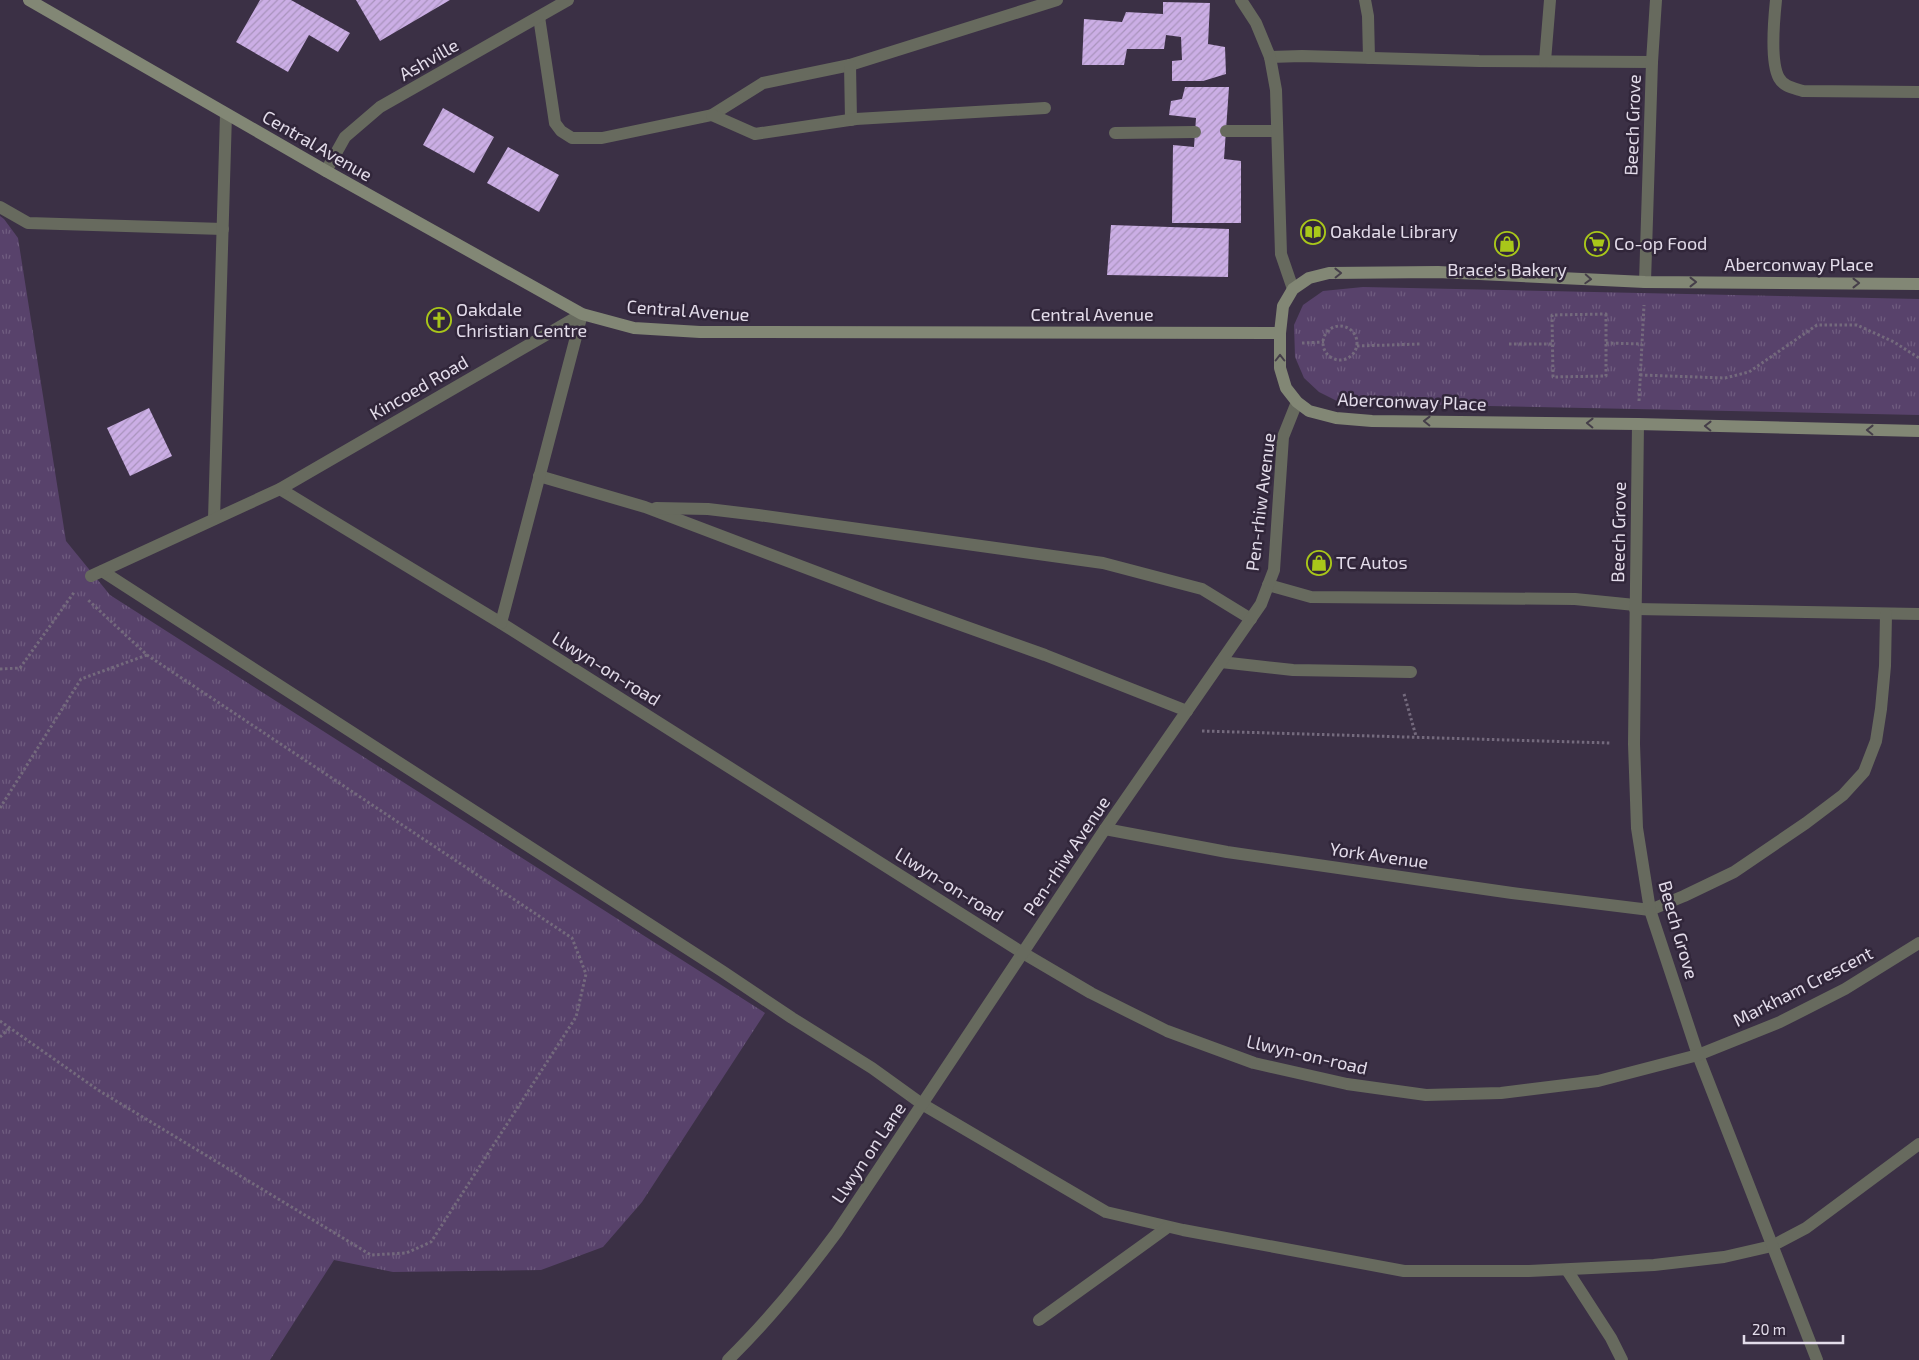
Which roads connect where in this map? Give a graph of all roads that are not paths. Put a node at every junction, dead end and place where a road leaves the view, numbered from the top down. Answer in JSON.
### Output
{"nodes":[{"id":1,"x":29,"y":0,"type":"edge"},
{"id":2,"x":568,"y":0,"type":"edge"},
{"id":3,"x":1057,"y":0,"type":"edge"},
{"id":4,"x":1241,"y":0,"type":"edge"},
{"id":5,"x":1365,"y":0,"type":"edge"},
{"id":6,"x":1550,"y":0,"type":"edge"},
{"id":7,"x":1656,"y":0,"type":"edge"},
{"id":8,"x":1776,"y":0,"type":"edge"},
{"id":9,"x":540,"y":16,"type":"junction"},
{"id":10,"x":1270,"y":57,"type":"junction"},
{"id":11,"x":1369,"y":58,"type":"junction"},
{"id":12,"x":1545,"y":60,"type":"junction"},
{"id":13,"x":1652,"y":62,"type":"junction"},
{"id":14,"x":850,"y":65,"type":"junction"},
{"id":15,"x":1919,"y":92,"type":"edge"},
{"id":16,"x":1045,"y":108,"type":"dead end"},
{"id":17,"x":226,"y":114,"type":"junction"},
{"id":18,"x":712,"y":115,"type":"junction"},
{"id":19,"x":851,"y":120,"type":"junction"},
{"id":20,"x":1226,"y":131,"type":"dead end"},
{"id":21,"x":1195,"y":132,"type":"dead end"},
{"id":22,"x":1277,"y":132,"type":"junction"},
{"id":23,"x":1115,"y":133,"type":"dead end"},
{"id":24,"x":326,"y":171,"type":"junction"},
{"id":25,"x":0,"y":207,"type":"edge"},
{"id":26,"x":223,"y":229,"type":"junction"},
{"id":27,"x":1645,"y":282,"type":"junction"},
{"id":28,"x":1919,"y":284,"type":"edge"},
{"id":29,"x":1293,"y":289,"type":"junction"},
{"id":30,"x":582,"y":314,"type":"junction"},
{"id":31,"x":1280,"y":333,"type":"junction"},
{"id":32,"x":1297,"y":402,"type":"junction"},
{"id":33,"x":1638,"y":424,"type":"junction"},
{"id":34,"x":1919,"y":431,"type":"edge"},
{"id":35,"x":540,"y":476,"type":"junction"},
{"id":36,"x":280,"y":489,"type":"junction"},
{"id":37,"x":645,"y":507,"type":"junction"},
{"id":38,"x":214,"y":519,"type":"junction"},
{"id":39,"x":1268,"y":585,"type":"junction"},
{"id":40,"x":1635,"y":607,"type":"junction"},
{"id":41,"x":1886,"y":614,"type":"junction"},
{"id":42,"x":1919,"y":614,"type":"edge"},
{"id":43,"x":1250,"y":619,"type":"junction"},
{"id":44,"x":500,"y":624,"type":"junction"},
{"id":45,"x":1221,"y":662,"type":"junction"},
{"id":46,"x":1411,"y":672,"type":"dead end"},
{"id":47,"x":1187,"y":711,"type":"junction"},
{"id":48,"x":1105,"y":828,"type":"junction"},
{"id":49,"x":1650,"y":910,"type":"junction"},
{"id":50,"x":1919,"y":942,"type":"edge"},
{"id":51,"x":1023,"y":952,"type":"junction"},
{"id":52,"x":1698,"y":1055,"type":"junction"},
{"id":53,"x":922,"y":1104,"type":"junction"},
{"id":54,"x":1919,"y":1144,"type":"edge"},
{"id":55,"x":1168,"y":1227,"type":"junction"},
{"id":56,"x":1772,"y":1246,"type":"junction"},
{"id":57,"x":1567,"y":1270,"type":"junction"},
{"id":58,"x":1039,"y":1320,"type":"dead end"},
{"id":59,"x":728,"y":1360,"type":"edge"},
{"id":60,"x":1622,"y":1360,"type":"edge"},
{"id":61,"x":1817,"y":1360,"type":"edge"}],
"edges":[{"from":1,"to":17,"type":"street","name":"Central Avenue"},
{"from":2,"to":9,"type":"street","name":"Ashville"},
{"from":3,"to":14,"type":"street"},
{"from":4,"to":10,"type":"street"},
{"from":5,"to":11,"type":"street"},
{"from":6,"to":12,"type":"street"},
{"from":7,"to":13,"type":"street","name":"Beech Grove"},
{"from":8,"to":15,"type":"street"},
{"from":9,"to":18,"type":"street"},
{"from":9,"to":24,"type":"street","name":"Ashville"},
{"from":10,"to":11,"type":"street"},
{"from":10,"to":22,"type":"street"},
{"from":11,"to":12,"type":"street"},
{"from":12,"to":13,"type":"street"},
{"from":13,"to":27,"type":"street","name":"Beech Grove"},
{"from":14,"to":18,"type":"street"},
{"from":14,"to":19,"type":"street"},
{"from":16,"to":19,"type":"street"},
{"from":17,"to":24,"type":"street","name":"Central Avenue"},
{"from":17,"to":26,"type":"street"},
{"from":18,"to":19,"type":"street"},
{"from":20,"to":22,"type":"street"},
{"from":21,"to":23,"type":"street"},
{"from":22,"to":29,"type":"street"},
{"from":24,"to":30,"type":"street","name":"Central Avenue"},
{"from":25,"to":26,"type":"street"},
{"from":26,"to":38,"type":"street"},
{"from":27,"to":28,"type":"street","name":"Aberconway Place","one_way":true},
{"from":29,"to":27,"type":"street","name":"Aberconway Place","one_way":true},
{"from":29,"to":31,"type":"street"},
{"from":30,"to":31,"type":"street","name":"Central Avenue"},
{"from":30,"to":35,"type":"street"},
{"from":30,"to":36,"type":"street","name":"Kincoed Road"},
{"from":32,"to":31,"type":"street","one_way":true},
{"from":33,"to":32,"type":"street","name":"Aberconway Place","one_way":true},
{"from":32,"to":39,"type":"street","name":"Pen-rhiw Avenue"},
{"from":34,"to":33,"type":"street","name":"Aberconway Place","one_way":true},
{"from":33,"to":40,"type":"street","name":"Beech Grove"},
{"from":35,"to":37,"type":"street"},
{"from":35,"to":44,"type":"street"},
{"from":36,"to":38,"type":"street","name":"Kincoed Road"},
{"from":36,"to":44,"type":"street","name":"Llwyn-on-road"},
{"from":37,"to":43,"type":"street"},
{"from":37,"to":47,"type":"street"},
{"from":38,"to":53,"type":"street","name":"Kincoed Road"},
{"from":39,"to":40,"type":"street"},
{"from":39,"to":43,"type":"street","name":"Pen-rhiw Avenue"},
{"from":40,"to":41,"type":"street"},
{"from":40,"to":49,"type":"street","name":"Beech Grove"},
{"from":41,"to":42,"type":"street"},
{"from":41,"to":49,"type":"street"},
{"from":43,"to":45,"type":"street","name":"Pen-rhiw Avenue"},
{"from":44,"to":51,"type":"street","name":"Llwyn-on-road"},
{"from":45,"to":46,"type":"street"},
{"from":45,"to":47,"type":"street","name":"Pen-rhiw Avenue"},
{"from":47,"to":48,"type":"street","name":"Pen-rhiw Avenue"},
{"from":48,"to":49,"type":"street","name":"York Avenue"},
{"from":48,"to":51,"type":"street","name":"Pen-rhiw Avenue"},
{"from":49,"to":52,"type":"street","name":"Beech Grove"},
{"from":50,"to":52,"type":"street","name":"Markham Crescent"},
{"from":51,"to":52,"type":"street","name":"Llwyn-on-road"},
{"from":51,"to":53,"type":"street","name":"Llwyn on Lane"},
{"from":52,"to":56,"type":"street","name":"Beech Grove"},
{"from":53,"to":55,"type":"street"},
{"from":53,"to":59,"type":"street","name":"Llwyn on Lane"},
{"from":54,"to":56,"type":"street"},
{"from":55,"to":57,"type":"street"},
{"from":55,"to":58,"type":"street"},
{"from":56,"to":57,"type":"street"},
{"from":56,"to":61,"type":"street","name":"Beech Grove"},
{"from":57,"to":60,"type":"street"}]}
